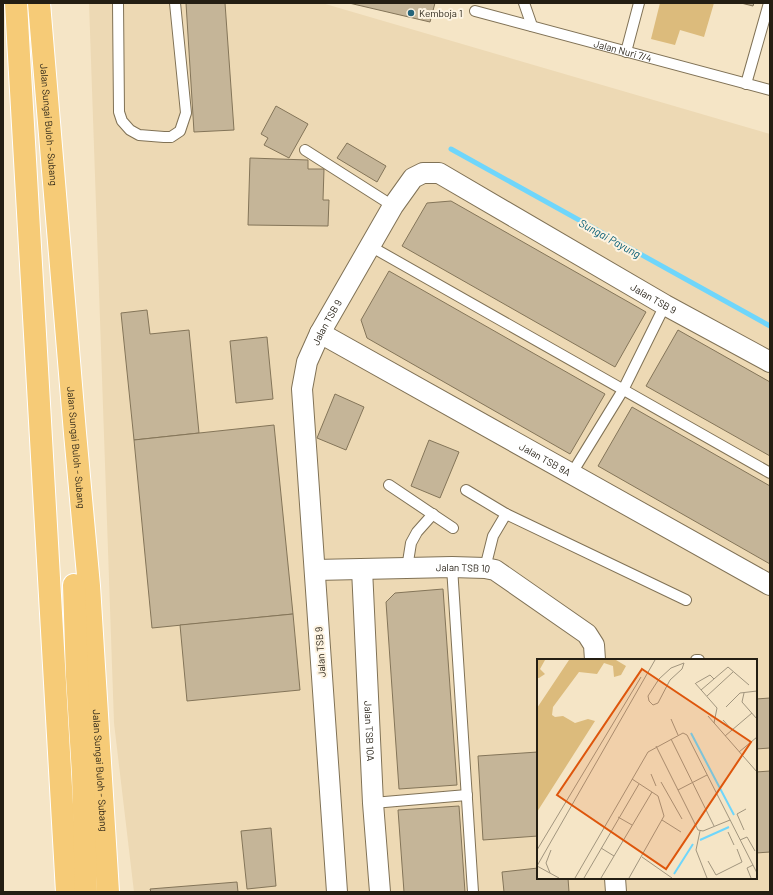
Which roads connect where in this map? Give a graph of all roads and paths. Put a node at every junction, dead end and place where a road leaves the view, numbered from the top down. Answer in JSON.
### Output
{"nodes":[{"id":1,"x":16,"y":3,"type":"edge"},
{"id":2,"x":39,"y":3,"type":"edge"},
{"id":3,"x":118,"y":3,"type":"edge"},
{"id":4,"x":175,"y":3,"type":"edge"},
{"id":5,"x":524,"y":3,"type":"edge"},
{"id":6,"x":638,"y":3,"type":"edge"},
{"id":7,"x":769,"y":3,"type":"edge"},
{"id":8,"x":475,"y":11,"type":"dead end"},
{"id":9,"x":532,"y":26,"type":"junction"},
{"id":10,"x":626,"y":52,"type":"junction"},
{"id":11,"x":746,"y":84,"type":"junction"},
{"id":12,"x":770,"y":90,"type":"edge"},
{"id":13,"x":305,"y":150,"type":"dead end"},
{"id":14,"x":393,"y":206,"type":"junction"},
{"id":15,"x":370,"y":246,"type":"junction"},
{"id":16,"x":665,"y":305,"type":"junction"},
{"id":17,"x":320,"y":333,"type":"junction"},
{"id":18,"x":770,"y":362,"type":"edge"},
{"id":19,"x":623,"y":390,"type":"junction"},
{"id":20,"x":75,"y":433,"type":"junction"},
{"id":21,"x":572,"y":473,"type":"junction"},
{"id":22,"x":770,"y":473,"type":"edge"},
{"id":23,"x":389,"y":485,"type":"dead end"},
{"id":24,"x":466,"y":490,"type":"dead end"},
{"id":25,"x":433,"y":514,"type":"junction"},
{"id":26,"x":506,"y":514,"type":"junction"},
{"id":27,"x":452,"y":528,"type":"dead end"},
{"id":28,"x":452,"y":567,"type":"junction"},
{"id":29,"x":407,"y":568,"type":"junction"},
{"id":30,"x":485,"y":568,"type":"junction"},
{"id":31,"x":362,"y":569,"type":"junction"},
{"id":32,"x":315,"y":570,"type":"junction"},
{"id":33,"x":770,"y":585,"type":"edge"},
{"id":34,"x":686,"y":600,"type":"dead end"},
{"id":35,"x":595,"y":659,"type":"edge"},
{"id":36,"x":467,"y":795,"type":"junction"},
{"id":37,"x":373,"y":803,"type":"junction"},
{"id":38,"x":614,"y":879,"type":"edge"},
{"id":39,"x":67,"y":892,"type":"edge"},
{"id":40,"x":86,"y":892,"type":"edge"},
{"id":41,"x":108,"y":892,"type":"edge"},
{"id":42,"x":337,"y":892,"type":"edge"},
{"id":43,"x":380,"y":892,"type":"edge"},
{"id":44,"x":473,"y":892,"type":"edge"},
{"id":45,"x":616,"y":892,"type":"edge"}],
"edges":[{"from":1,"to":39,"type":"highway"},
{"from":2,"to":20,"type":"highway","name":"Jalan Sungai Buloh - Subang"},
{"from":3,"to":4,"type":"lane"},
{"from":5,"to":9,"type":"lane"},
{"from":6,"to":10,"type":"lane"},
{"from":7,"to":11,"type":"lane"},
{"from":8,"to":9,"type":"lane","name":"Jalan Nuri 7/4"},
{"from":9,"to":10,"type":"lane","name":"Jalan Nuri 7/4"},
{"from":10,"to":11,"type":"lane","name":"Jalan Nuri 7/4"},
{"from":11,"to":12,"type":"lane","name":"Jalan Nuri 7/4"},
{"from":13,"to":14,"type":"lane"},
{"from":14,"to":15,"type":"street","name":"Jalan TSB 9"},
{"from":14,"to":16,"type":"street","name":"Jalan TSB 9"},
{"from":15,"to":17,"type":"street","name":"Jalan TSB 9"},
{"from":15,"to":19,"type":"lane"},
{"from":16,"to":18,"type":"street","name":"Jalan TSB 9"},
{"from":16,"to":19,"type":"lane"},
{"from":17,"to":21,"type":"street","name":"Jalan TSB 9A"},
{"from":17,"to":32,"type":"street","name":"Jalan TSB 9"},
{"from":19,"to":21,"type":"lane"},
{"from":19,"to":22,"type":"lane"},
{"from":20,"to":40,"type":"highway"},
{"from":20,"to":41,"type":"highway","name":"Jalan Sungai Buloh - Subang"},
{"from":21,"to":33,"type":"street","name":"Jalan TSB 9A"},
{"from":23,"to":25,"type":"lane"},
{"from":24,"to":26,"type":"lane"},
{"from":25,"to":27,"type":"lane"},
{"from":25,"to":29,"type":"lane"},
{"from":26,"to":30,"type":"lane"},
{"from":26,"to":34,"type":"lane"},
{"from":28,"to":29,"type":"street","name":"Jalan TSB 10"},
{"from":28,"to":30,"type":"street","name":"Jalan TSB 10"},
{"from":28,"to":36,"type":"lane"},
{"from":29,"to":31,"type":"street","name":"Jalan TSB 10"},
{"from":30,"to":35,"type":"street","name":"Jalan TSB 10"},
{"from":31,"to":32,"type":"street","name":"Jalan TSB 10"},
{"from":31,"to":37,"type":"street","name":"Jalan TSB 10A"},
{"from":32,"to":42,"type":"street","name":"Jalan TSB 9"},
{"from":36,"to":37,"type":"lane"},
{"from":36,"to":44,"type":"lane"},
{"from":37,"to":43,"type":"street","name":"Jalan TSB 10A"},
{"from":38,"to":45,"type":"street"}]}
